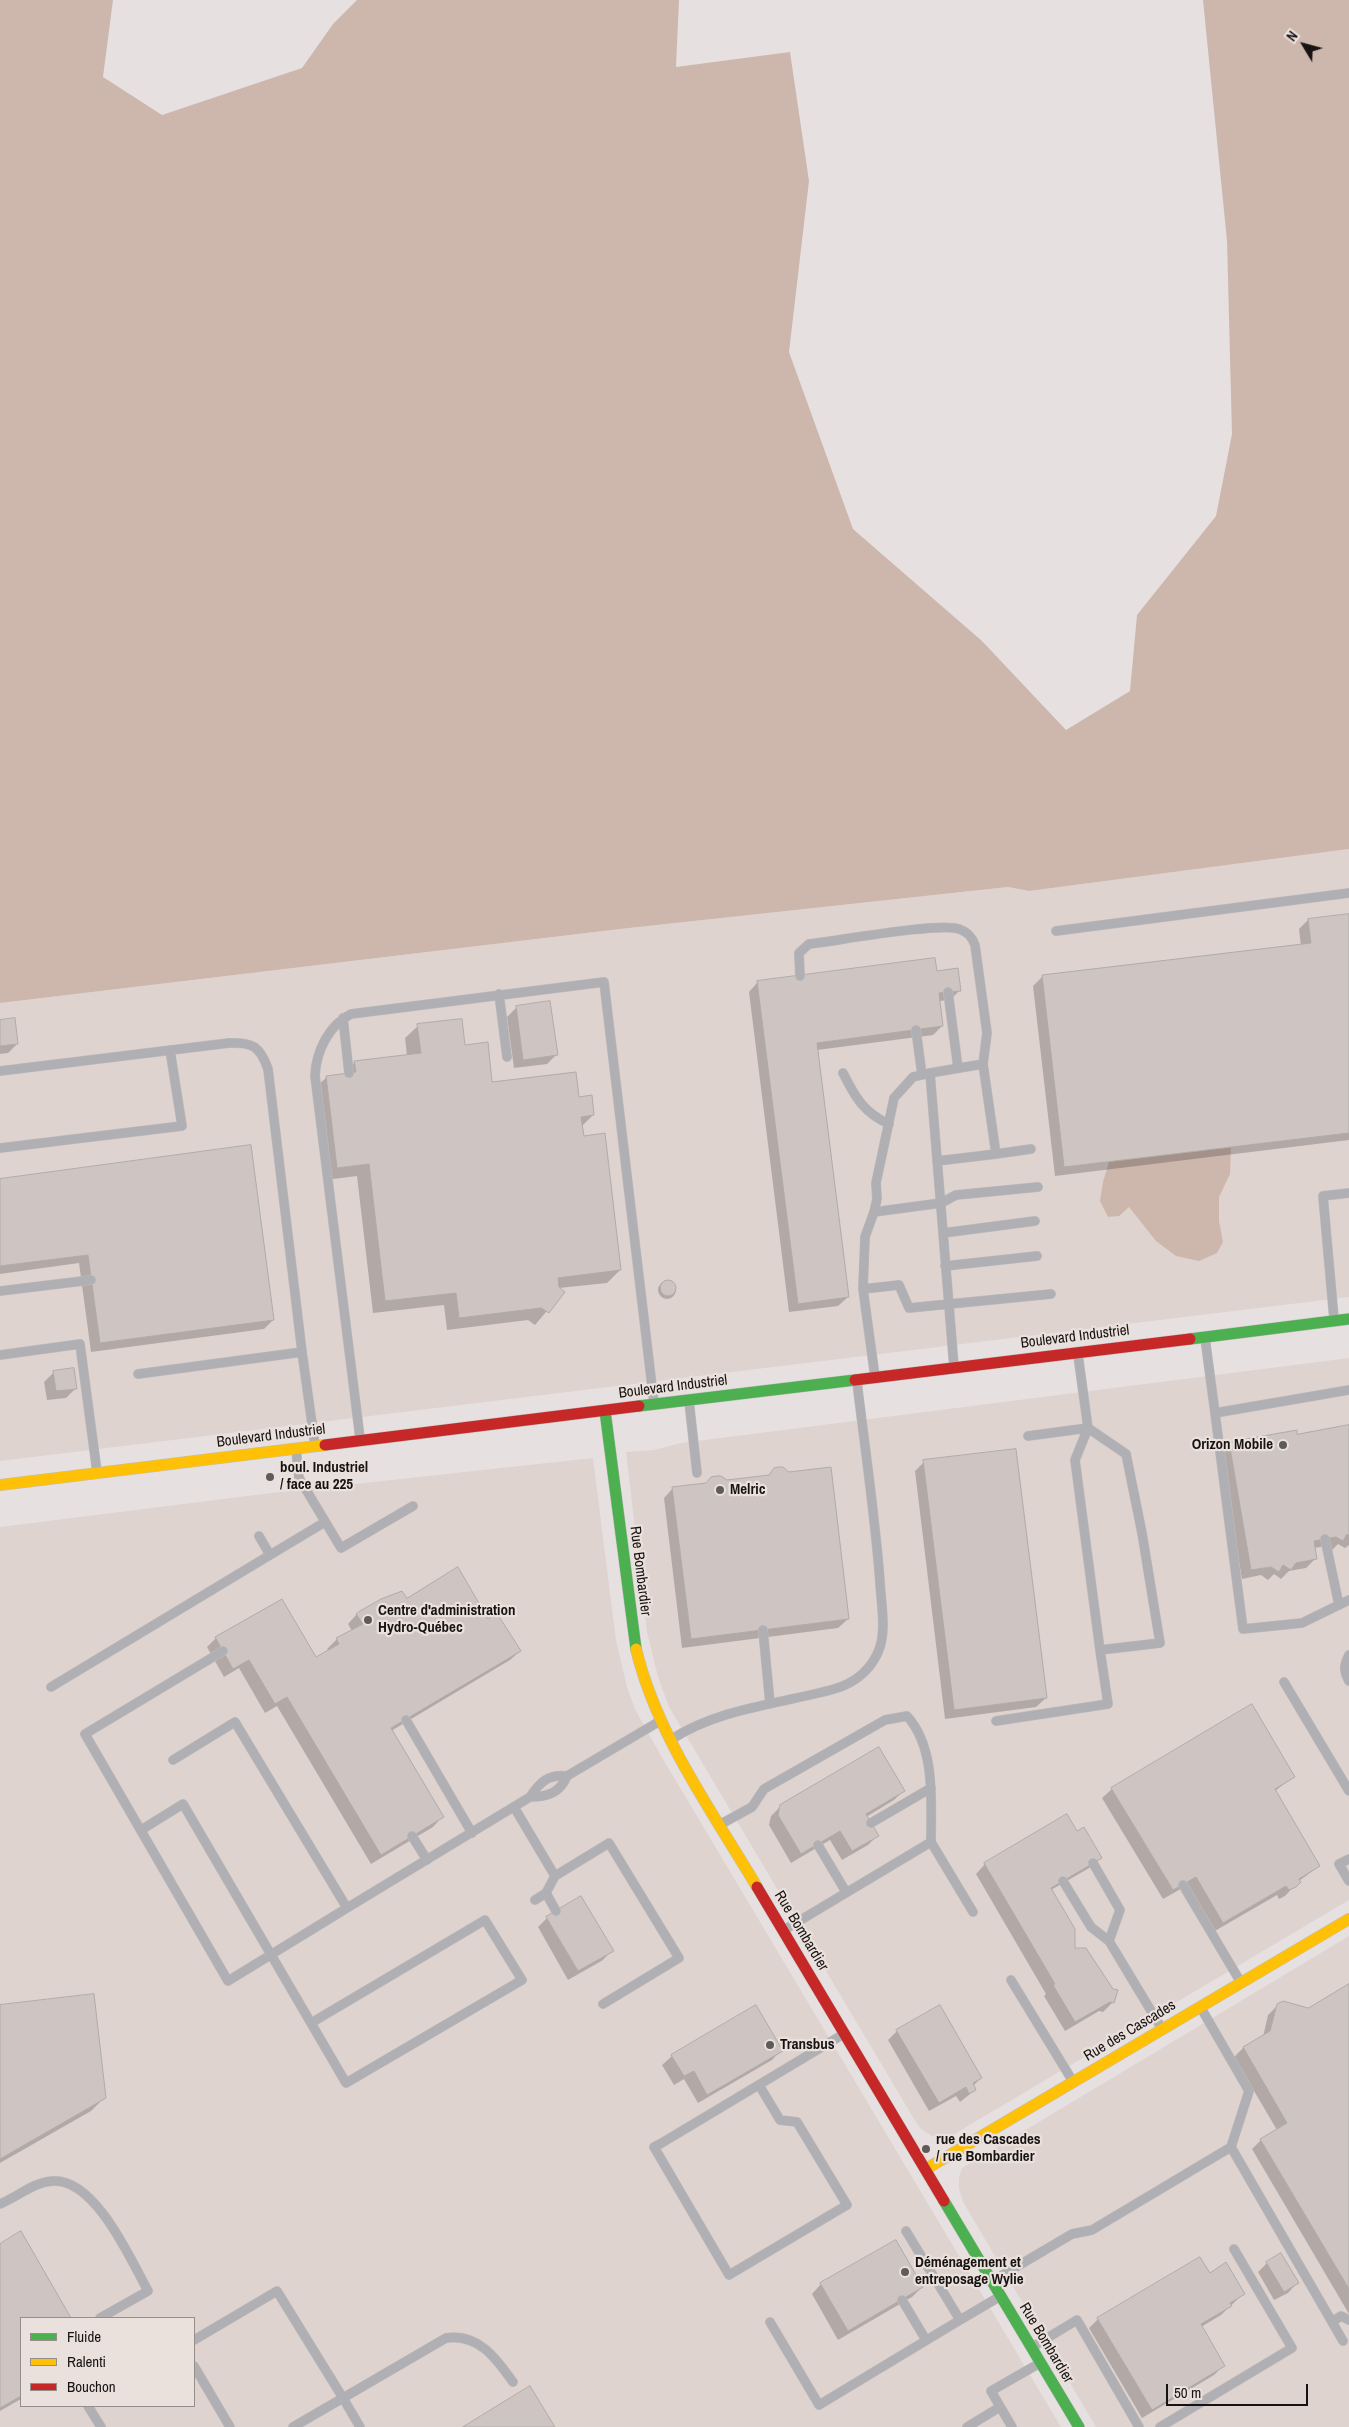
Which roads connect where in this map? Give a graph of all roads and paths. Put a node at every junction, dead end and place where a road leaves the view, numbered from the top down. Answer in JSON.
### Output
{"nodes":[{"id":1,"x":1349,"y":893,"type":"edge"},
{"id":2,"x":1056,"y":931,"type":"dead end"},
{"id":3,"x":800,"y":976,"type":"dead end"},
{"id":4,"x":948,"y":992,"type":"dead end"},
{"id":5,"x":499,"y":994,"type":"junction"},
{"id":6,"x":343,"y":1018,"type":"junction"},
{"id":7,"x":916,"y":1030,"type":"dead end"},
{"id":8,"x":170,"y":1050,"type":"junction"},
{"id":9,"x":507,"y":1057,"type":"dead end"},
{"id":10,"x":983,"y":1064,"type":"junction"},
{"id":11,"x":958,"y":1068,"type":"junction"},
{"id":12,"x":0,"y":1072,"type":"edge"},
{"id":13,"x":350,"y":1073,"type":"dead end"},
{"id":14,"x":843,"y":1074,"type":"dead end"},
{"id":15,"x":926,"y":1074,"type":"junction"},
{"id":16,"x":889,"y":1124,"type":"junction"},
{"id":17,"x":0,"y":1148,"type":"edge"},
{"id":18,"x":1031,"y":1150,"type":"dead end"},
{"id":19,"x":996,"y":1154,"type":"junction"},
{"id":20,"x":938,"y":1161,"type":"junction"},
{"id":21,"x":1038,"y":1187,"type":"dead end"},
{"id":22,"x":1349,"y":1193,"type":"edge"},
{"id":23,"x":940,"y":1203,"type":"junction"},
{"id":24,"x":874,"y":1212,"type":"junction"},
{"id":25,"x":1035,"y":1221,"type":"dead end"},
{"id":26,"x":943,"y":1233,"type":"junction"},
{"id":27,"x":1037,"y":1256,"type":"dead end"},
{"id":28,"x":945,"y":1266,"type":"junction"},
{"id":29,"x":91,"y":1280,"type":"dead end"},
{"id":30,"x":863,"y":1290,"type":"junction"},
{"id":31,"x":0,"y":1291,"type":"edge"},
{"id":32,"x":1051,"y":1294,"type":"dead end"},
{"id":33,"x":947,"y":1304,"type":"junction"},
{"id":34,"x":1349,"y":1318,"type":"edge"},
{"id":35,"x":1335,"y":1321,"type":"junction"},
{"id":36,"x":1205,"y":1335,"type":"junction"},
{"id":37,"x":302,"y":1352,"type":"junction"},
{"id":38,"x":1077,"y":1352,"type":"junction"},
{"id":39,"x":0,"y":1355,"type":"edge"},
{"id":40,"x":954,"y":1368,"type":"junction"},
{"id":41,"x":138,"y":1374,"type":"dead end"},
{"id":42,"x":875,"y":1377,"type":"junction"},
{"id":43,"x":857,"y":1379,"type":"junction"},
{"id":44,"x":1349,"y":1390,"type":"edge"},
{"id":45,"x":689,"y":1400,"type":"junction"},
{"id":46,"x":654,"y":1404,"type":"junction"},
{"id":47,"x":605,"y":1411,"type":"junction"},
{"id":48,"x":1215,"y":1413,"type":"junction"},
{"id":49,"x":1088,"y":1428,"type":"junction"},
{"id":50,"x":1028,"y":1436,"type":"dead end"},
{"id":51,"x":360,"y":1440,"type":"junction"},
{"id":52,"x":314,"y":1446,"type":"junction"},
{"id":53,"x":296,"y":1448,"type":"junction"},
{"id":54,"x":97,"y":1472,"type":"junction"},
{"id":55,"x":696,"y":1473,"type":"dead end"},
{"id":56,"x":0,"y":1485,"type":"edge"},
{"id":57,"x":413,"y":1506,"type":"dead end"},
{"id":58,"x":325,"y":1522,"type":"junction"},
{"id":59,"x":259,"y":1536,"type":"dead end"},
{"id":60,"x":1325,"y":1539,"type":"dead end"},
{"id":61,"x":270,"y":1555,"type":"junction"},
{"id":62,"x":1349,"y":1600,"type":"edge"},
{"id":63,"x":1339,"y":1605,"type":"junction"},
{"id":64,"x":763,"y":1630,"type":"dead end"},
{"id":65,"x":1100,"y":1650,"type":"junction"},
{"id":66,"x":223,"y":1651,"type":"dead end"},
{"id":67,"x":1349,"y":1655,"type":"edge"},
{"id":68,"x":1349,"y":1680,"type":"edge"},
{"id":69,"x":1284,"y":1682,"type":"dead end"},
{"id":70,"x":51,"y":1687,"type":"dead end"},
{"id":71,"x":770,"y":1704,"type":"junction"},
{"id":72,"x":406,"y":1720,"type":"dead end"},
{"id":73,"x":660,"y":1721,"type":"junction"},
{"id":74,"x":996,"y":1721,"type":"dead end"},
{"id":75,"x":670,"y":1740,"type":"junction"},
{"id":76,"x":173,"y":1760,"type":"dead end"},
{"id":77,"x":566,"y":1776,"type":"junction"},
{"id":78,"x":931,"y":1788,"type":"junction"},
{"id":79,"x":1349,"y":1791,"type":"edge"},
{"id":80,"x":530,"y":1797,"type":"junction"},
{"id":81,"x":514,"y":1807,"type":"junction"},
{"id":82,"x":720,"y":1824,"type":"junction"},
{"id":83,"x":871,"y":1824,"type":"dead end"},
{"id":84,"x":141,"y":1830,"type":"junction"},
{"id":85,"x":472,"y":1833,"type":"junction"},
{"id":86,"x":412,"y":1836,"type":"dead end"},
{"id":87,"x":931,"y":1842,"type":"junction"},
{"id":88,"x":818,"y":1845,"type":"dead end"},
{"id":89,"x":1349,"y":1859,"type":"edge"},
{"id":90,"x":427,"y":1860,"type":"junction"},
{"id":91,"x":1093,"y":1863,"type":"dead end"},
{"id":92,"x":555,"y":1876,"type":"junction"},
{"id":93,"x":1063,"y":1881,"type":"dead end"},
{"id":94,"x":1349,"y":1881,"type":"edge"},
{"id":95,"x":1183,"y":1885,"type":"dead end"},
{"id":96,"x":846,"y":1892,"type":"junction"},
{"id":97,"x":546,"y":1893,"type":"junction"},
{"id":98,"x":535,"y":1900,"type":"dead end"},
{"id":99,"x":347,"y":1908,"type":"junction"},
{"id":100,"x":556,"y":1911,"type":"dead end"},
{"id":101,"x":973,"y":1912,"type":"dead end"},
{"id":102,"x":1349,"y":1919,"type":"edge"},
{"id":103,"x":784,"y":1930,"type":"junction"},
{"id":104,"x":1109,"y":1941,"type":"junction"},
{"id":105,"x":271,"y":1954,"type":"junction"},
{"id":106,"x":1011,"y":1980,"type":"dead end"},
{"id":107,"x":1241,"y":1982,"type":"junction"},
{"id":108,"x":603,"y":2004,"type":"dead end"},
{"id":109,"x":1200,"y":2006,"type":"junction"},
{"id":110,"x":311,"y":2022,"type":"junction"},
{"id":111,"x":1162,"y":2029,"type":"junction"},
{"id":112,"x":845,"y":2034,"type":"junction"},
{"id":113,"x":1073,"y":2082,"type":"junction"},
{"id":114,"x":759,"y":2084,"type":"junction"},
{"id":115,"x":1231,"y":2147,"type":"junction"},
{"id":116,"x":926,"y":2169,"type":"junction"},
{"id":117,"x":0,"y":2204,"type":"edge"},
{"id":118,"x":906,"y":2231,"type":"dead end"},
{"id":119,"x":1234,"y":2248,"type":"dead end"},
{"id":120,"x":992,"y":2281,"type":"junction"},
{"id":121,"x":1001,"y":2296,"type":"junction"},
{"id":122,"x":902,"y":2300,"type":"dead end"},
{"id":123,"x":102,"y":2317,"type":"edge"},
{"id":124,"x":960,"y":2320,"type":"junction"},
{"id":125,"x":1349,"y":2320,"type":"edge"},
{"id":126,"x":770,"y":2322,"type":"dead end"},
{"id":127,"x":1332,"y":2322,"type":"junction"},
{"id":128,"x":195,"y":2339,"type":"edge"},
{"id":129,"x":926,"y":2340,"type":"junction"},
{"id":130,"x":1343,"y":2341,"type":"dead end"},
{"id":131,"x":1031,"y":2347,"type":"junction"},
{"id":132,"x":1040,"y":2363,"type":"junction"},
{"id":133,"x":195,"y":2368,"type":"edge"},
{"id":134,"x":513,"y":2382,"type":"dead end"},
{"id":135,"x":343,"y":2398,"type":"junction"},
{"id":136,"x":89,"y":2407,"type":"edge"},
{"id":137,"x":1000,"y":2407,"type":"junction"},
{"id":138,"x":1074,"y":2423,"type":"edge"},
{"id":139,"x":101,"y":2427,"type":"edge"},
{"id":140,"x":230,"y":2427,"type":"edge"},
{"id":141,"x":293,"y":2427,"type":"edge"},
{"id":142,"x":360,"y":2427,"type":"edge"},
{"id":143,"x":967,"y":2427,"type":"edge"},
{"id":144,"x":1012,"y":2427,"type":"edge"},
{"id":145,"x":1139,"y":2427,"type":"edge"},
{"id":146,"x":1160,"y":2427,"type":"edge"}],
"edges":[{"from":1,"to":2,"type":"lane"},
{"from":3,"to":10,"type":"lane"},
{"from":4,"to":11,"type":"lane"},
{"from":5,"to":6,"type":"lane"},
{"from":5,"to":9,"type":"lane"},
{"from":5,"to":46,"type":"lane"},
{"from":6,"to":13,"type":"lane"},
{"from":6,"to":51,"type":"lane"},
{"from":7,"to":15,"type":"lane"},
{"from":8,"to":12,"type":"lane"},
{"from":8,"to":17,"type":"lane"},
{"from":8,"to":37,"type":"lane"},
{"from":10,"to":11,"type":"lane"},
{"from":10,"to":19,"type":"lane"},
{"from":11,"to":15,"type":"lane"},
{"from":14,"to":16,"type":"lane"},
{"from":15,"to":16,"type":"lane"},
{"from":15,"to":20,"type":"lane"},
{"from":16,"to":24,"type":"lane"},
{"from":18,"to":19,"type":"lane"},
{"from":19,"to":20,"type":"lane"},
{"from":20,"to":23,"type":"lane"},
{"from":21,"to":23,"type":"lane"},
{"from":22,"to":35,"type":"lane"},
{"from":23,"to":24,"type":"lane"},
{"from":23,"to":26,"type":"lane"},
{"from":24,"to":30,"type":"lane"},
{"from":25,"to":26,"type":"lane"},
{"from":26,"to":28,"type":"lane"},
{"from":27,"to":28,"type":"lane"},
{"from":28,"to":33,"type":"lane"},
{"from":29,"to":31,"type":"lane"},
{"from":30,"to":33,"type":"lane"},
{"from":30,"to":42,"type":"lane"},
{"from":32,"to":33,"type":"lane"},
{"from":33,"to":40,"type":"lane"},
{"from":34,"to":35,"type":"street","name":"Boulevard Industriel"},
{"from":35,"to":36,"type":"street","name":"Boulevard Industriel"},
{"from":36,"to":38,"type":"street","name":"Boulevard Industriel"},
{"from":36,"to":48,"type":"lane"},
{"from":37,"to":41,"type":"lane"},
{"from":37,"to":52,"type":"lane"},
{"from":38,"to":40,"type":"street","name":"Boulevard Industriel"},
{"from":38,"to":49,"type":"lane"},
{"from":39,"to":54,"type":"lane"},
{"from":40,"to":42,"type":"street","name":"Boulevard Industriel"},
{"from":42,"to":43,"type":"street","name":"Boulevard Industriel"},
{"from":43,"to":45,"type":"street","name":"Boulevard Industriel"},
{"from":43,"to":71,"type":"lane"},
{"from":44,"to":48,"type":"lane"},
{"from":45,"to":46,"type":"street","name":"Boulevard Industriel"},
{"from":45,"to":55,"type":"lane"},
{"from":46,"to":47,"type":"street","name":"Boulevard Industriel"},
{"from":47,"to":51,"type":"street","name":"Boulevard Industriel"},
{"from":47,"to":73,"type":"street","name":"Rue Bombardier"},
{"from":48,"to":63,"type":"lane"},
{"from":49,"to":50,"type":"lane"},
{"from":49,"to":65,"type":"lane"},
{"from":49,"to":65,"type":"lane"},
{"from":51,"to":52,"type":"street","name":"Boulevard Industriel"},
{"from":52,"to":53,"type":"street","name":"Boulevard Industriel"},
{"from":53,"to":54,"type":"street","name":"Boulevard Industriel"},
{"from":53,"to":58,"type":"lane"},
{"from":54,"to":56,"type":"street","name":"Boulevard Industriel"},
{"from":57,"to":58,"type":"lane"},
{"from":58,"to":61,"type":"lane"},
{"from":59,"to":61,"type":"lane"},
{"from":60,"to":63,"type":"lane"},
{"from":61,"to":70,"type":"lane"},
{"from":62,"to":63,"type":"lane"},
{"from":64,"to":71,"type":"lane"},
{"from":65,"to":74,"type":"lane"},
{"from":66,"to":84,"type":"lane"},
{"from":67,"to":68,"type":"lane"},
{"from":69,"to":79,"type":"lane"},
{"from":71,"to":75,"type":"lane"},
{"from":72,"to":85,"type":"lane"},
{"from":73,"to":75,"type":"street","name":"Rue Bombardier"},
{"from":73,"to":77,"type":"lane"},
{"from":75,"to":82,"type":"street","name":"Rue Bombardier"},
{"from":76,"to":99,"type":"lane"},
{"from":77,"to":80,"type":"lane"},
{"from":77,"to":80,"type":"lane"},
{"from":78,"to":82,"type":"lane"},
{"from":78,"to":83,"type":"lane"},
{"from":78,"to":87,"type":"lane"},
{"from":80,"to":81,"type":"lane"},
{"from":81,"to":85,"type":"lane"},
{"from":81,"to":92,"type":"lane"},
{"from":82,"to":103,"type":"street","name":"Rue Bombardier"},
{"from":84,"to":105,"type":"lane"},
{"from":84,"to":105,"type":"lane"},
{"from":85,"to":90,"type":"lane"},
{"from":86,"to":90,"type":"lane"},
{"from":87,"to":96,"type":"lane"},
{"from":87,"to":101,"type":"lane"},
{"from":88,"to":96,"type":"lane"},
{"from":89,"to":94,"type":"lane"},
{"from":90,"to":99,"type":"lane"},
{"from":91,"to":104,"type":"lane"},
{"from":92,"to":97,"type":"lane"},
{"from":92,"to":108,"type":"lane"},
{"from":93,"to":104,"type":"lane"},
{"from":95,"to":107,"type":"lane"},
{"from":96,"to":103,"type":"lane"},
{"from":97,"to":98,"type":"lane"},
{"from":97,"to":100,"type":"lane"},
{"from":99,"to":105,"type":"lane"},
{"from":102,"to":107,"type":"street","name":"Rue des Cascades"},
{"from":103,"to":112,"type":"street","name":"Rue Bombardier"},
{"from":104,"to":111,"type":"lane"},
{"from":105,"to":110,"type":"lane"},
{"from":106,"to":113,"type":"lane"},
{"from":107,"to":109,"type":"street","name":"Rue des Cascades"},
{"from":109,"to":111,"type":"street","name":"Rue des Cascades"},
{"from":109,"to":115,"type":"lane"},
{"from":110,"to":110,"type":"lane"},
{"from":111,"to":113,"type":"street","name":"Rue des Cascades"},
{"from":112,"to":114,"type":"lane"},
{"from":112,"to":116,"type":"street","name":"Rue Bombardier"},
{"from":113,"to":116,"type":"street","name":"Rue des Cascades"},
{"from":114,"to":114,"type":"lane"},
{"from":115,"to":120,"type":"lane"},
{"from":115,"to":127,"type":"lane"},
{"from":116,"to":120,"type":"street","name":"Rue Bombardier"},
{"from":117,"to":123,"type":"lane"},
{"from":118,"to":124,"type":"lane"},
{"from":119,"to":146,"type":"lane"},
{"from":120,"to":121,"type":"street","name":"Rue Bombardier"},
{"from":121,"to":124,"type":"lane"},
{"from":121,"to":131,"type":"street","name":"Rue Bombardier"},
{"from":122,"to":129,"type":"lane"},
{"from":124,"to":129,"type":"lane"},
{"from":125,"to":127,"type":"lane"},
{"from":126,"to":129,"type":"lane"},
{"from":127,"to":130,"type":"lane"},
{"from":128,"to":135,"type":"lane"},
{"from":131,"to":132,"type":"street","name":"Rue Bombardier"},
{"from":131,"to":145,"type":"lane"},
{"from":132,"to":137,"type":"lane"},
{"from":132,"to":138,"type":"street","name":"Rue Bombardier"},
{"from":133,"to":140,"type":"lane"},
{"from":134,"to":135,"type":"lane"},
{"from":135,"to":141,"type":"lane"},
{"from":135,"to":142,"type":"lane"},
{"from":136,"to":139,"type":"lane"},
{"from":137,"to":143,"type":"lane"},
{"from":137,"to":144,"type":"lane"}]}
